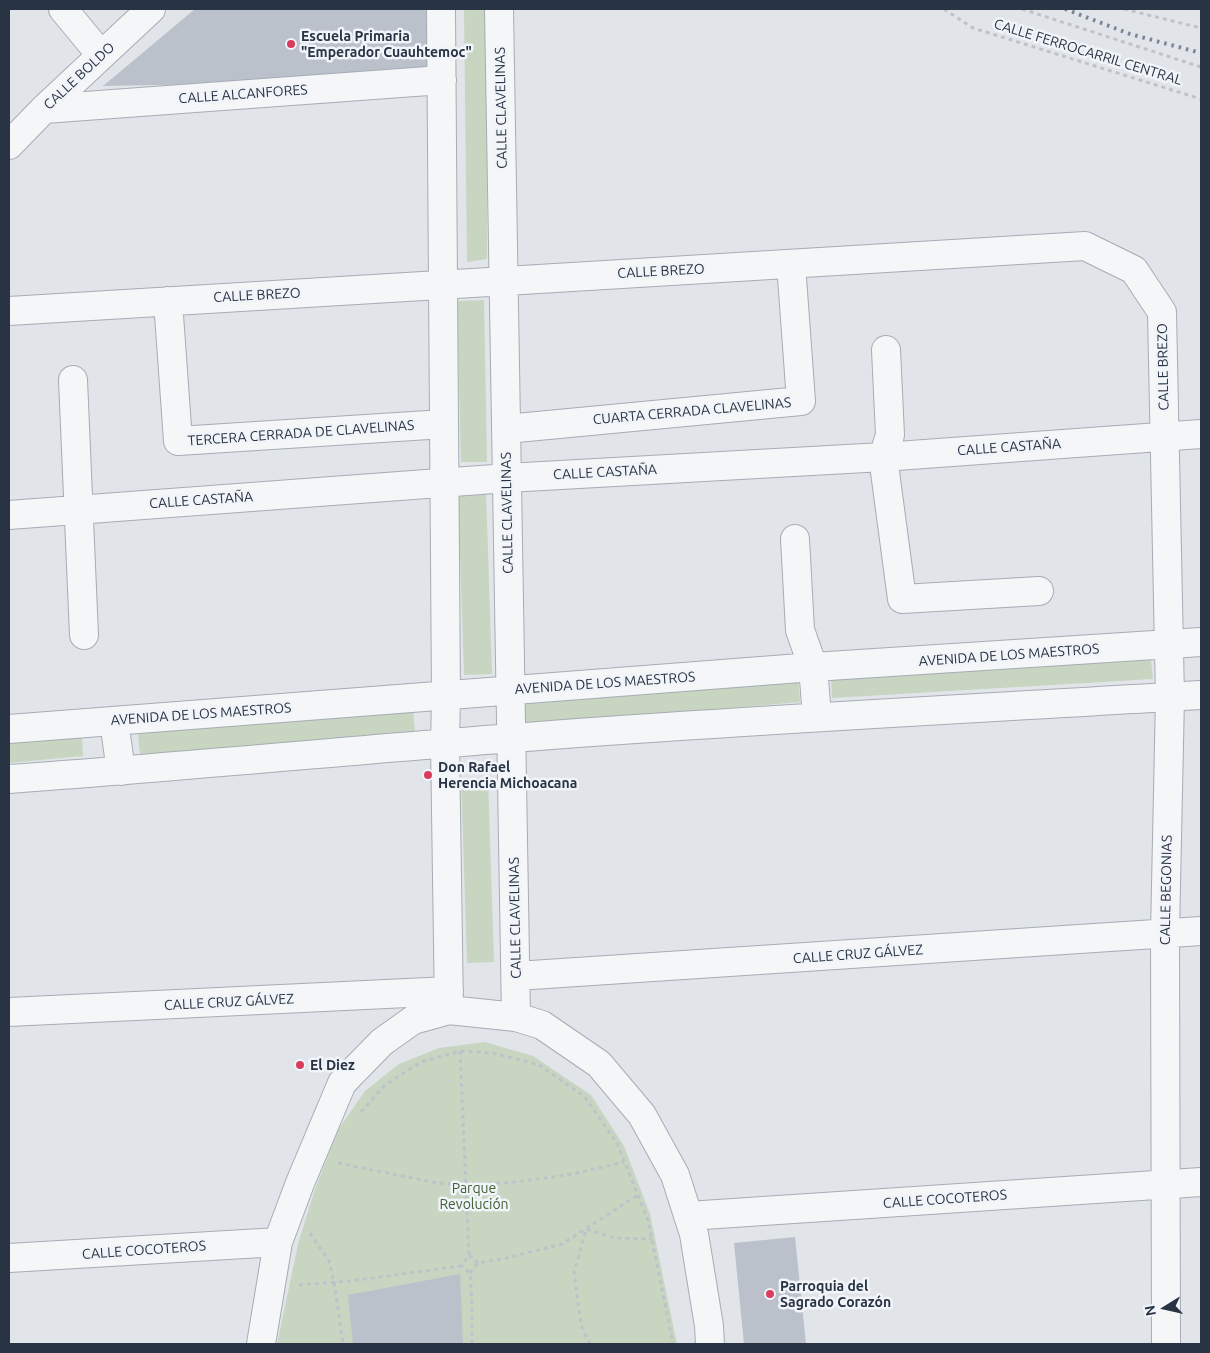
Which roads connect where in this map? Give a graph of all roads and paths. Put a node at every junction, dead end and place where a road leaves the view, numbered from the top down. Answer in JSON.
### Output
{"nodes":[{"id":1,"x":63,"y":9,"type":"edge"},
{"id":2,"x":151,"y":9,"type":"edge"},
{"id":3,"x":441,"y":9,"type":"edge"},
{"id":4,"x":500,"y":9,"type":"edge"},
{"id":5,"x":944,"y":9,"type":"edge"},
{"id":6,"x":1022,"y":9,"type":"edge"},
{"id":7,"x":1124,"y":9,"type":"edge"},
{"id":8,"x":1201,"y":28,"type":"edge"},
{"id":9,"x":101,"y":55,"type":"junction"},
{"id":10,"x":1201,"y":67,"type":"edge"},
{"id":11,"x":442,"y":80,"type":"junction"},
{"id":12,"x":1201,"y":99,"type":"edge"},
{"id":13,"x":44,"y":108,"type":"junction"},
{"id":14,"x":9,"y":146,"type":"edge"},
{"id":15,"x":792,"y":264,"type":"junction"},
{"id":16,"x":504,"y":281,"type":"junction"},
{"id":17,"x":444,"y":284,"type":"junction"},
{"id":18,"x":168,"y":300,"type":"junction"},
{"id":19,"x":9,"y":311,"type":"edge"},
{"id":20,"x":886,"y":350,"type":"dead end"},
{"id":21,"x":72,"y":380,"type":"dead end"},
{"id":22,"x":444,"y":424,"type":"junction"},
{"id":23,"x":506,"y":429,"type":"junction"},
{"id":24,"x":1201,"y":434,"type":"edge"},
{"id":25,"x":1164,"y":436,"type":"junction"},
{"id":26,"x":883,"y":456,"type":"junction"},
{"id":27,"x":507,"y":478,"type":"junction"},
{"id":28,"x":445,"y":483,"type":"junction"},
{"id":29,"x":78,"y":509,"type":"junction"},
{"id":30,"x":9,"y":515,"type":"edge"},
{"id":31,"x":795,"y":539,"type":"dead end"},
{"id":32,"x":1039,"y":591,"type":"dead end"},
{"id":33,"x":84,"y":636,"type":"dead end"},
{"id":34,"x":1201,"y":642,"type":"edge"},
{"id":35,"x":1169,"y":645,"type":"junction"},
{"id":36,"x":813,"y":667,"type":"junction"},
{"id":37,"x":510,"y":690,"type":"junction"},
{"id":38,"x":1201,"y":695,"type":"edge"},
{"id":39,"x":446,"y":696,"type":"junction"},
{"id":40,"x":1170,"y":697,"type":"junction"},
{"id":41,"x":817,"y":716,"type":"junction"},
{"id":42,"x":114,"y":721,"type":"junction"},
{"id":43,"x":9,"y":729,"type":"edge"},
{"id":44,"x":511,"y":738,"type":"junction"},
{"id":45,"x":445,"y":744,"type":"junction"},
{"id":46,"x":121,"y":771,"type":"junction"},
{"id":47,"x":9,"y":779,"type":"edge"},
{"id":48,"x":1201,"y":931,"type":"edge"},
{"id":49,"x":1165,"y":933,"type":"junction"},
{"id":50,"x":516,"y":976,"type":"junction"},
{"id":51,"x":449,"y":1000,"type":"junction"},
{"id":52,"x":9,"y":1012,"type":"edge"},
{"id":53,"x":516,"y":1017,"type":"junction"},
{"id":54,"x":460,"y":1051,"type":"junction"},
{"id":55,"x":355,"y":1119,"type":"dead end"},
{"id":56,"x":333,"y":1162,"type":"dead end"},
{"id":57,"x":624,"y":1162,"type":"junction"},
{"id":58,"x":1201,"y":1182,"type":"edge"},
{"id":59,"x":465,"y":1185,"type":"junction"},
{"id":60,"x":1165,"y":1185,"type":"junction"},
{"id":61,"x":638,"y":1195,"type":"junction"},
{"id":62,"x":688,"y":1216,"type":"junction"},
{"id":63,"x":312,"y":1224,"type":"dead end"},
{"id":64,"x":586,"y":1229,"type":"junction"},
{"id":65,"x":310,"y":1233,"type":"junction"},
{"id":66,"x":652,"y":1239,"type":"junction"},
{"id":67,"x":308,"y":1241,"type":"dead end"},
{"id":68,"x":278,"y":1242,"type":"junction"},
{"id":69,"x":469,"y":1255,"type":"junction"},
{"id":70,"x":9,"y":1258,"type":"edge"},
{"id":71,"x":478,"y":1263,"type":"junction"},
{"id":72,"x":461,"y":1266,"type":"junction"},
{"id":73,"x":470,"y":1273,"type":"junction"},
{"id":74,"x":301,"y":1276,"type":"dead end"},
{"id":75,"x":334,"y":1282,"type":"junction"},
{"id":76,"x":261,"y":1344,"type":"edge"},
{"id":77,"x":343,"y":1344,"type":"edge"},
{"id":78,"x":472,"y":1344,"type":"edge"},
{"id":79,"x":590,"y":1344,"type":"edge"},
{"id":80,"x":673,"y":1344,"type":"edge"},
{"id":81,"x":710,"y":1344,"type":"edge"},
{"id":82,"x":1166,"y":1344,"type":"edge"}],
"edges":[{"from":1,"to":9,"type":"street"},
{"from":2,"to":9,"type":"street","name":"CALLE BOLDO"},
{"from":3,"to":11,"type":"street"},
{"from":4,"to":16,"type":"street","name":"CALLE CLAVELINAS"},
{"from":5,"to":12,"type":"path","name":"CALLE FERROCARRIL CENTRAL"},
{"from":6,"to":10,"type":"path"},
{"from":7,"to":8,"type":"path"},
{"from":9,"to":13,"type":"street","name":"CALLE BOLDO"},
{"from":11,"to":13,"type":"street","name":"CALLE ALCANFORES"},
{"from":11,"to":17,"type":"street"},
{"from":13,"to":14,"type":"street","name":"CALLE BOLDO"},
{"from":15,"to":16,"type":"street","name":"CALLE BREZO"},
{"from":15,"to":23,"type":"street","name":"CUARTA CERRADA CLAVELINAS"},
{"from":15,"to":25,"type":"street","name":"CALLE BREZO"},
{"from":16,"to":17,"type":"street","name":"CALLE BREZO"},
{"from":16,"to":23,"type":"street","name":"CALLE CLAVELINAS"},
{"from":17,"to":18,"type":"street","name":"CALLE BREZO"},
{"from":17,"to":22,"type":"street"},
{"from":18,"to":19,"type":"street","name":"CALLE BREZO"},
{"from":18,"to":22,"type":"street","name":"TERCERA CERRADA DE CLAVELINAS"},
{"from":20,"to":26,"type":"street"},
{"from":21,"to":29,"type":"street"},
{"from":22,"to":28,"type":"street"},
{"from":23,"to":27,"type":"street","name":"CALLE CLAVELINAS"},
{"from":24,"to":25,"type":"street","name":"CALLE CASTAÑA"},
{"from":25,"to":26,"type":"street","name":"CALLE CASTAÑA"},
{"from":25,"to":35,"type":"street","name":"CALLE BEGONIAS"},
{"from":26,"to":27,"type":"street","name":"CALLE CASTAÑA"},
{"from":26,"to":32,"type":"street"},
{"from":27,"to":28,"type":"street","name":"CALLE CASTAÑA"},
{"from":27,"to":37,"type":"street","name":"CALLE CLAVELINAS"},
{"from":28,"to":29,"type":"street","name":"CALLE CASTAÑA"},
{"from":28,"to":39,"type":"street"},
{"from":29,"to":30,"type":"street","name":"CALLE CASTAÑA"},
{"from":29,"to":33,"type":"street"},
{"from":31,"to":36,"type":"street"},
{"from":34,"to":35,"type":"street","name":"AVENIDA DE LOS MAESTROS"},
{"from":35,"to":36,"type":"street","name":"AVENIDA DE LOS MAESTROS"},
{"from":35,"to":40,"type":"street","name":"CALLE BEGONIAS"},
{"from":36,"to":37,"type":"street","name":"AVENIDA DE LOS MAESTROS"},
{"from":36,"to":41,"type":"street"},
{"from":37,"to":39,"type":"street","name":"AVENIDA DE LOS MAESTROS"},
{"from":37,"to":44,"type":"street","name":"CALLE CLAVELINAS"},
{"from":38,"to":40,"type":"street"},
{"from":39,"to":42,"type":"street","name":"AVENIDA DE LOS MAESTROS"},
{"from":39,"to":45,"type":"street"},
{"from":40,"to":41,"type":"street"},
{"from":40,"to":49,"type":"street","name":"CALLE BEGONIAS"},
{"from":41,"to":44,"type":"street"},
{"from":42,"to":43,"type":"street","name":"AVENIDA DE LOS MAESTROS"},
{"from":42,"to":46,"type":"street"},
{"from":44,"to":45,"type":"street"},
{"from":44,"to":50,"type":"street","name":"CALLE CLAVELINAS"},
{"from":45,"to":46,"type":"street"},
{"from":45,"to":51,"type":"street"},
{"from":46,"to":47,"type":"street"},
{"from":48,"to":49,"type":"street","name":"CALLE CRUZ GÁLVEZ"},
{"from":49,"to":50,"type":"street","name":"CALLE CRUZ GÁLVEZ"},
{"from":49,"to":60,"type":"street","name":"CALLE BEGONIAS"},
{"from":50,"to":53,"type":"street","name":"CALLE CLAVELINAS"},
{"from":51,"to":52,"type":"street","name":"CALLE CRUZ GÁLVEZ"},
{"from":51,"to":53,"type":"street"},
{"from":51,"to":68,"type":"street"},
{"from":53,"to":62,"type":"street"},
{"from":54,"to":55,"type":"path"},
{"from":54,"to":57,"type":"path"},
{"from":54,"to":59,"type":"path"},
{"from":56,"to":59,"type":"path"},
{"from":57,"to":59,"type":"path"},
{"from":57,"to":61,"type":"path"},
{"from":58,"to":60,"type":"street","name":"CALLE COCOTEROS"},
{"from":59,"to":69,"type":"path"},
{"from":60,"to":62,"type":"street","name":"CALLE COCOTEROS"},
{"from":60,"to":82,"type":"street","name":"CALLE BEGONIAS"},
{"from":61,"to":64,"type":"path"},
{"from":61,"to":66,"type":"path"},
{"from":62,"to":81,"type":"street"},
{"from":63,"to":65,"type":"path"},
{"from":64,"to":66,"type":"path"},
{"from":64,"to":71,"type":"path"},
{"from":64,"to":79,"type":"path"},
{"from":65,"to":67,"type":"path"},
{"from":65,"to":75,"type":"path"},
{"from":66,"to":80,"type":"path"},
{"from":68,"to":70,"type":"street","name":"CALLE COCOTEROS"},
{"from":68,"to":76,"type":"street"},
{"from":69,"to":71,"type":"path"},
{"from":69,"to":72,"type":"path"},
{"from":71,"to":73,"type":"path"},
{"from":72,"to":73,"type":"path"},
{"from":72,"to":75,"type":"path"},
{"from":73,"to":78,"type":"path"},
{"from":74,"to":75,"type":"path"},
{"from":75,"to":77,"type":"path"}]}
